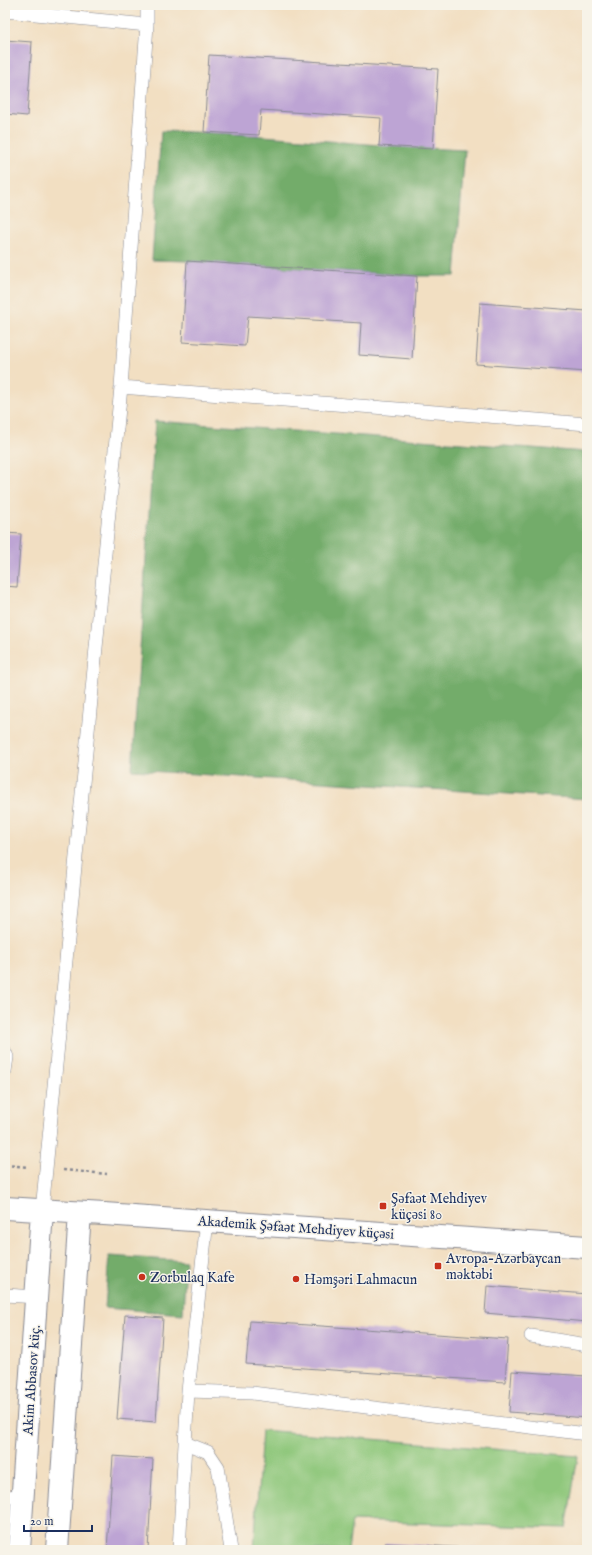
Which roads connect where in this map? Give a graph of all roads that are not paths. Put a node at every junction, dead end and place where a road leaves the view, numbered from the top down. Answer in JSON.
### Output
{"nodes":[{"id":1,"x":147,"y":5,"type":"edge"},
{"id":2,"x":5,"y":11,"type":"edge"},
{"id":3,"x":147,"y":25,"type":"junction"},
{"id":4,"x":121,"y":387,"type":"junction"},
{"id":5,"x":587,"y":424,"type":"edge"},
{"id":6,"x":5,"y":1052,"type":"edge"},
{"id":7,"x":5,"y":1071,"type":"edge"},
{"id":8,"x":5,"y":1208,"type":"edge"},
{"id":9,"x":42,"y":1211,"type":"junction"},
{"id":10,"x":80,"y":1213,"type":"junction"},
{"id":11,"x":207,"y":1221,"type":"junction"},
{"id":12,"x":587,"y":1248,"type":"edge"},
{"id":13,"x":5,"y":1295,"type":"edge"},
{"id":14,"x":37,"y":1297,"type":"junction"},
{"id":15,"x":531,"y":1336,"type":"dead end"},
{"id":16,"x":587,"y":1345,"type":"edge"},
{"id":17,"x":188,"y":1391,"type":"junction"},
{"id":18,"x":587,"y":1434,"type":"edge"},
{"id":19,"x":185,"y":1443,"type":"junction"},
{"id":20,"x":14,"y":1496,"type":"edge"},
{"id":21,"x":19,"y":1550,"type":"edge"},
{"id":22,"x":57,"y":1550,"type":"edge"},
{"id":23,"x":179,"y":1550,"type":"edge"},
{"id":24,"x":232,"y":1550,"type":"edge"}],
"edges":[{"from":1,"to":3,"type":"lane"},
{"from":2,"to":3,"type":"lane"},
{"from":3,"to":4,"type":"lane"},
{"from":4,"to":5,"type":"lane"},
{"from":4,"to":9,"type":"lane"},
{"from":6,"to":7,"type":"lane"},
{"from":8,"to":9,"type":"main road","name":"Akademik Şəfaət Mehdiyev küçəsi"},
{"from":9,"to":10,"type":"main road","name":"Akademik Şəfaət Mehdiyev küçəsi"},
{"from":9,"to":14,"type":"main road","name":"Akim Abbasov küç."},
{"from":10,"to":11,"type":"main road","name":"Akademik Şəfaət Mehdiyev küçəsi"},
{"from":10,"to":22,"type":"main road"},
{"from":11,"to":12,"type":"main road","name":"Akademik Şəfaət Mehdiyev küçəsi"},
{"from":11,"to":17,"type":"lane"},
{"from":13,"to":14,"type":"lane"},
{"from":14,"to":20,"type":"main road","name":"Akim Abbasov küç."},
{"from":15,"to":16,"type":"lane"},
{"from":17,"to":18,"type":"lane"},
{"from":17,"to":19,"type":"lane"},
{"from":19,"to":23,"type":"lane"},
{"from":19,"to":24,"type":"lane"},
{"from":20,"to":21,"type":"main road","name":"Akim Abbasov küç."}]}
